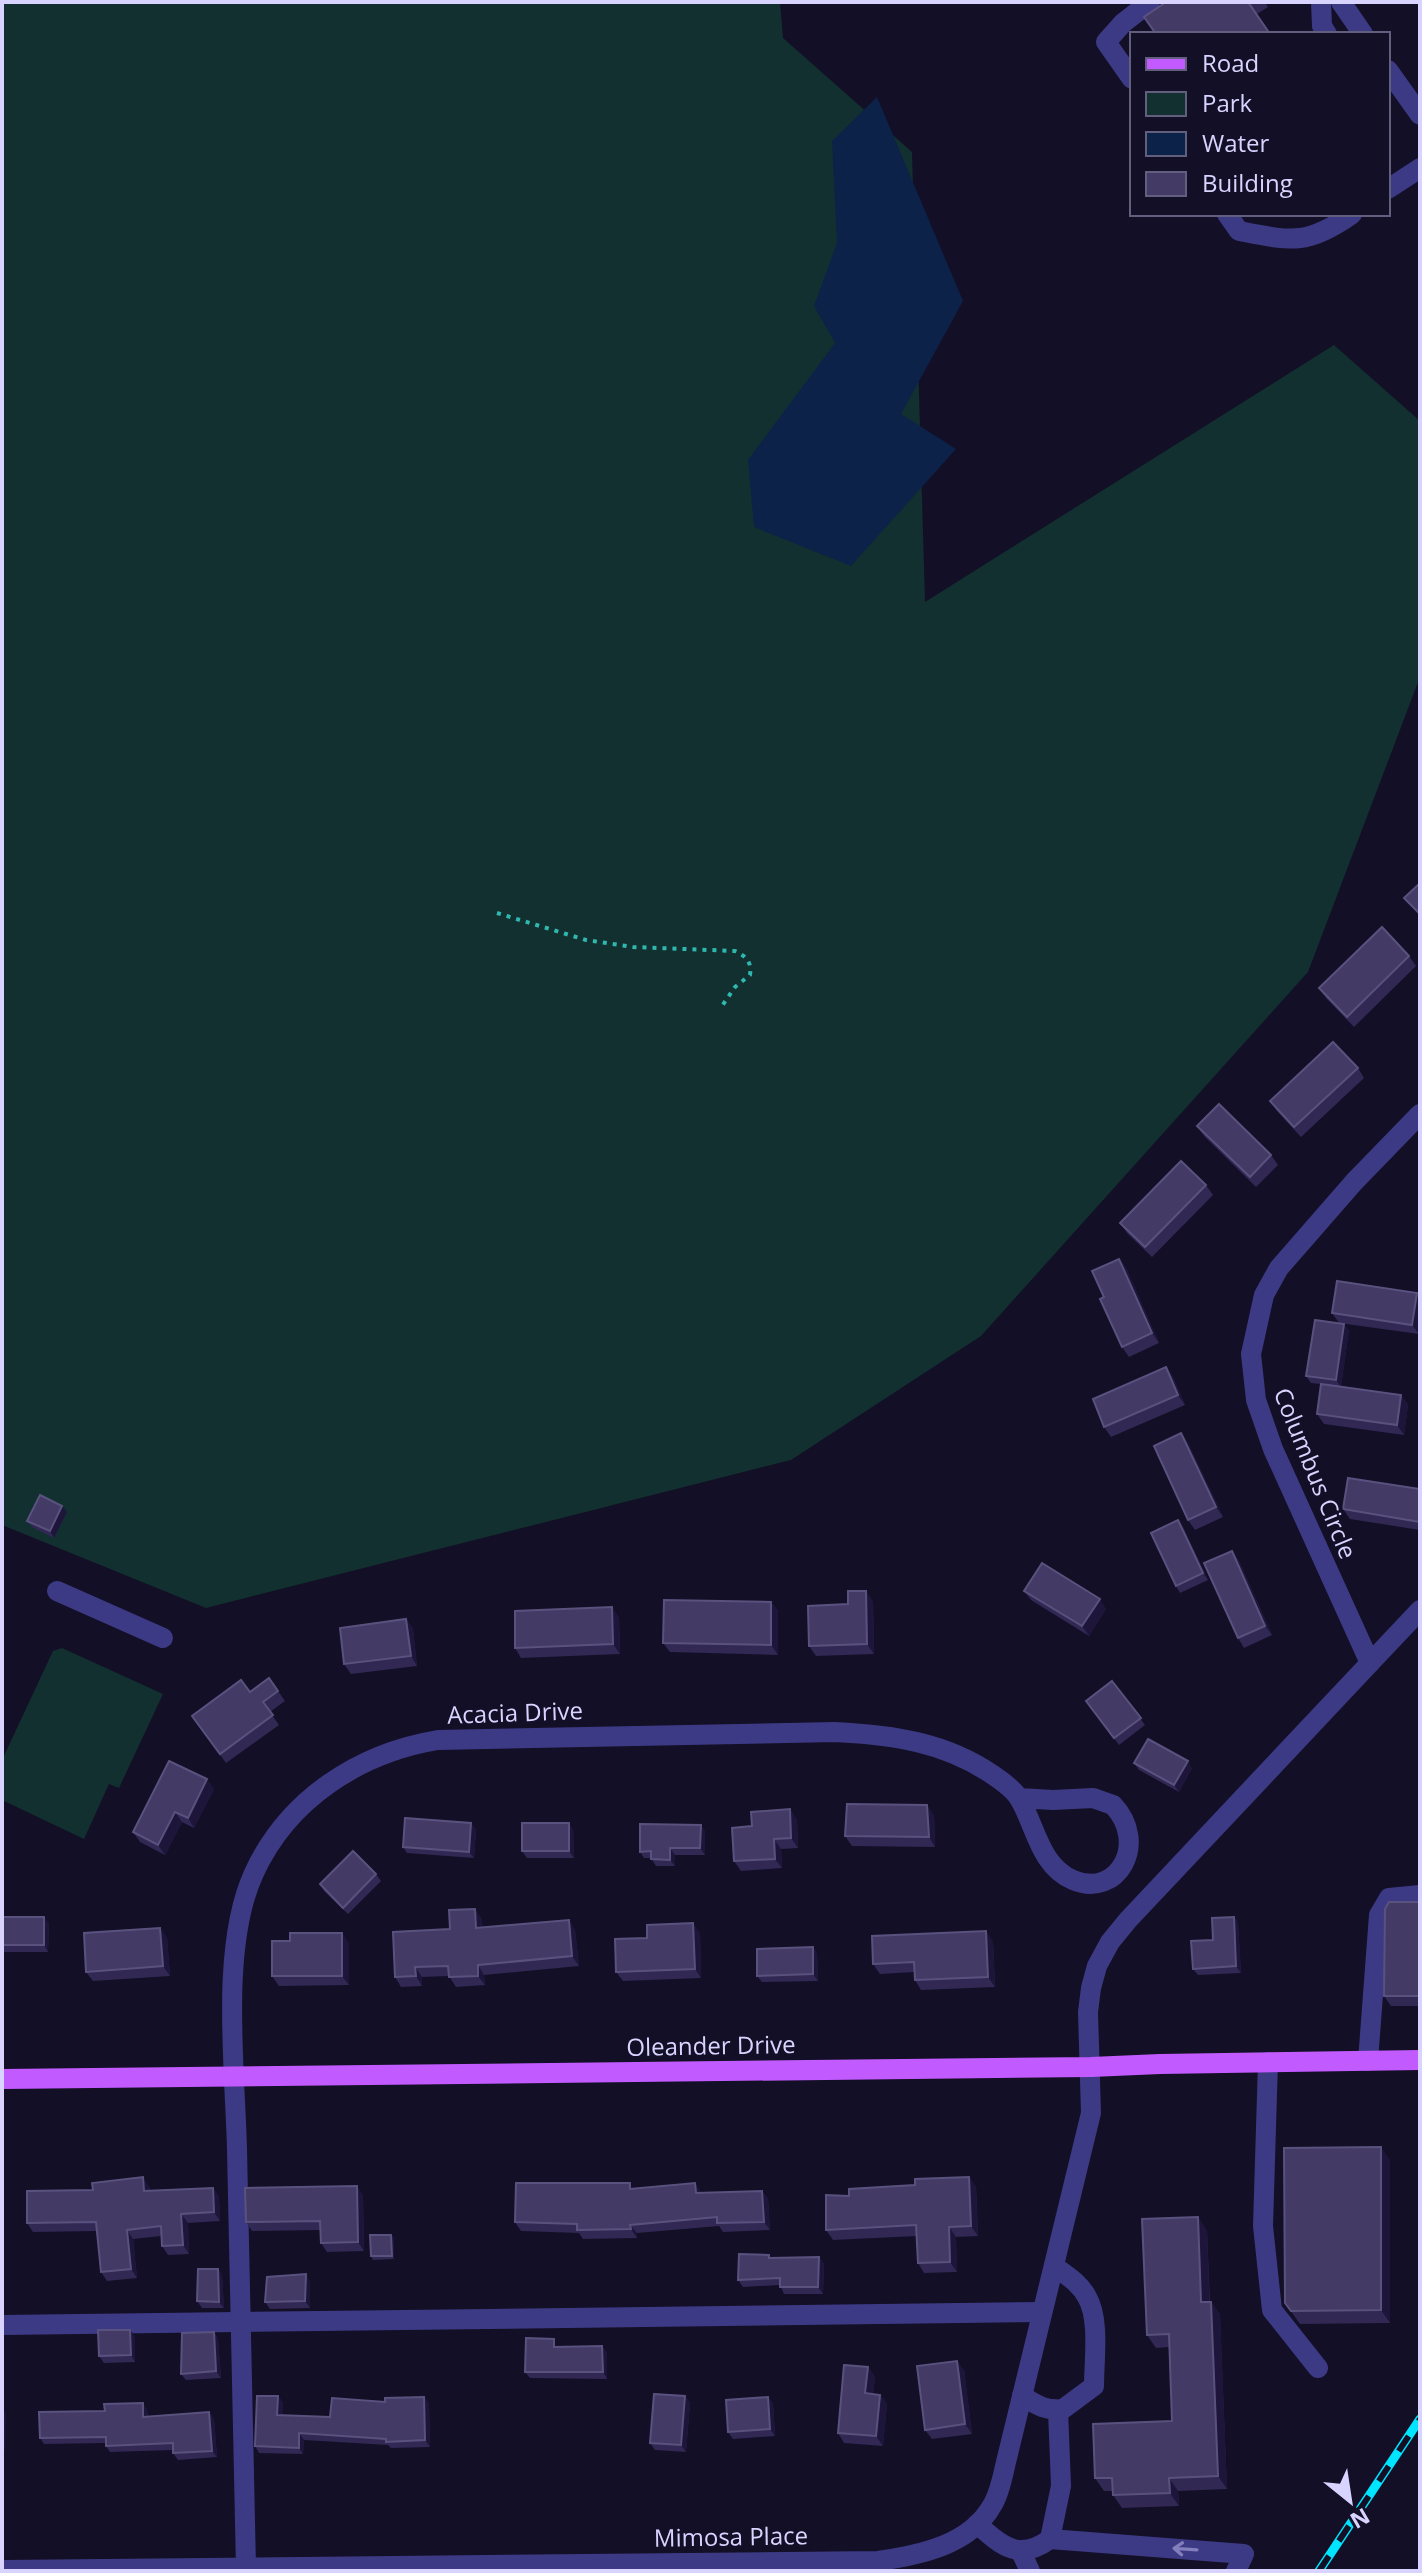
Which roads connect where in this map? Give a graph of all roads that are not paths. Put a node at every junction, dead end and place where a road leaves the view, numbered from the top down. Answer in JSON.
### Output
{"nodes":[{"id":1,"x":1150,"y":2,"type":"edge"},
{"id":2,"x":1321,"y":2,"type":"edge"},
{"id":3,"x":1341,"y":2,"type":"edge"},
{"id":4,"x":1326,"y":32,"type":"edge"},
{"id":5,"x":1362,"y":32,"type":"edge"},
{"id":6,"x":1390,"y":74,"type":"edge"},
{"id":7,"x":1130,"y":76,"type":"edge"},
{"id":8,"x":1420,"y":115,"type":"edge"},
{"id":9,"x":1420,"y":168,"type":"edge"},
{"id":10,"x":1390,"y":188,"type":"edge"},
{"id":11,"x":1228,"y":216,"type":"edge"},
{"id":12,"x":1349,"y":216,"type":"edge"},
{"id":13,"x":1420,"y":1114,"type":"edge"},
{"id":14,"x":57,"y":1591,"type":"dead end"},
{"id":15,"x":1420,"y":1610,"type":"edge"},
{"id":16,"x":163,"y":1638,"type":"dead end"},
{"id":17,"x":1370,"y":1663,"type":"junction"},
{"id":18,"x":1019,"y":1798,"type":"junction"},
{"id":19,"x":1420,"y":1895,"type":"edge"},
{"id":20,"x":1420,"y":2060,"type":"edge"},
{"id":21,"x":1368,"y":2061,"type":"junction"},
{"id":22,"x":1268,"y":2062,"type":"junction"},
{"id":23,"x":1091,"y":2067,"type":"junction"},
{"id":24,"x":235,"y":2076,"type":"junction"},
{"id":25,"x":2,"y":2079,"type":"edge"},
{"id":26,"x":1054,"y":2266,"type":"junction"},
{"id":27,"x":1042,"y":2312,"type":"junction"},
{"id":28,"x":241,"y":2322,"type":"junction"},
{"id":29,"x":2,"y":2325,"type":"edge"},
{"id":30,"x":1318,"y":2368,"type":"dead end"},
{"id":31,"x":1022,"y":2396,"type":"junction"},
{"id":32,"x":1058,"y":2410,"type":"junction"},
{"id":33,"x":977,"y":2524,"type":"junction"},
{"id":34,"x":1050,"y":2539,"type":"junction"},
{"id":35,"x":1021,"y":2552,"type":"junction"},
{"id":36,"x":815,"y":2566,"type":"edge"},
{"id":37,"x":246,"y":2568,"type":"junction"},
{"id":38,"x":2,"y":2570,"type":"edge"},
{"id":39,"x":1030,"y":2571,"type":"edge"},
{"id":40,"x":1236,"y":2571,"type":"edge"}],
"edges":[{"from":1,"to":7,"type":"street"},
{"from":2,"to":4,"type":"street"},
{"from":3,"to":5,"type":"street"},
{"from":6,"to":8,"type":"street"},
{"from":9,"to":10,"type":"street"},
{"from":11,"to":12,"type":"street"},
{"from":13,"to":17,"type":"street","name":"Columbus Circle"},
{"from":14,"to":16,"type":"street"},
{"from":15,"to":17,"type":"street"},
{"from":17,"to":23,"type":"street"},
{"from":18,"to":18,"type":"street","name":"Acacia Drive"},
{"from":18,"to":24,"type":"street","name":"Acacia Drive"},
{"from":19,"to":21,"type":"street"},
{"from":20,"to":21,"type":"main road","name":"Oleander Drive"},
{"from":21,"to":22,"type":"main road","name":"Oleander Drive"},
{"from":22,"to":23,"type":"main road","name":"Oleander Drive"},
{"from":22,"to":30,"type":"street"},
{"from":23,"to":24,"type":"main road","name":"Oleander Drive"},
{"from":23,"to":26,"type":"street","name":"Mimosa Place"},
{"from":24,"to":25,"type":"main road","name":"Oleander Drive"},
{"from":24,"to":28,"type":"street","name":"Acacia Drive"},
{"from":26,"to":27,"type":"street","name":"Mimosa Place"},
{"from":26,"to":32,"type":"street"},
{"from":27,"to":28,"type":"street"},
{"from":27,"to":31,"type":"street","name":"Mimosa Place"},
{"from":28,"to":29,"type":"street"},
{"from":28,"to":37,"type":"street","name":"Acacia Drive"},
{"from":31,"to":32,"type":"street"},
{"from":31,"to":33,"type":"street","name":"Mimosa Place"},
{"from":32,"to":34,"type":"street"},
{"from":33,"to":35,"type":"street"},
{"from":33,"to":36,"type":"street","name":"Mimosa Place"},
{"from":34,"to":35,"type":"street"},
{"from":40,"to":34,"type":"street","one_way":true},
{"from":35,"to":39,"type":"street"},
{"from":36,"to":37,"type":"street","name":"Mimosa Place"},
{"from":37,"to":38,"type":"street","name":"Mimosa Place"}]}
